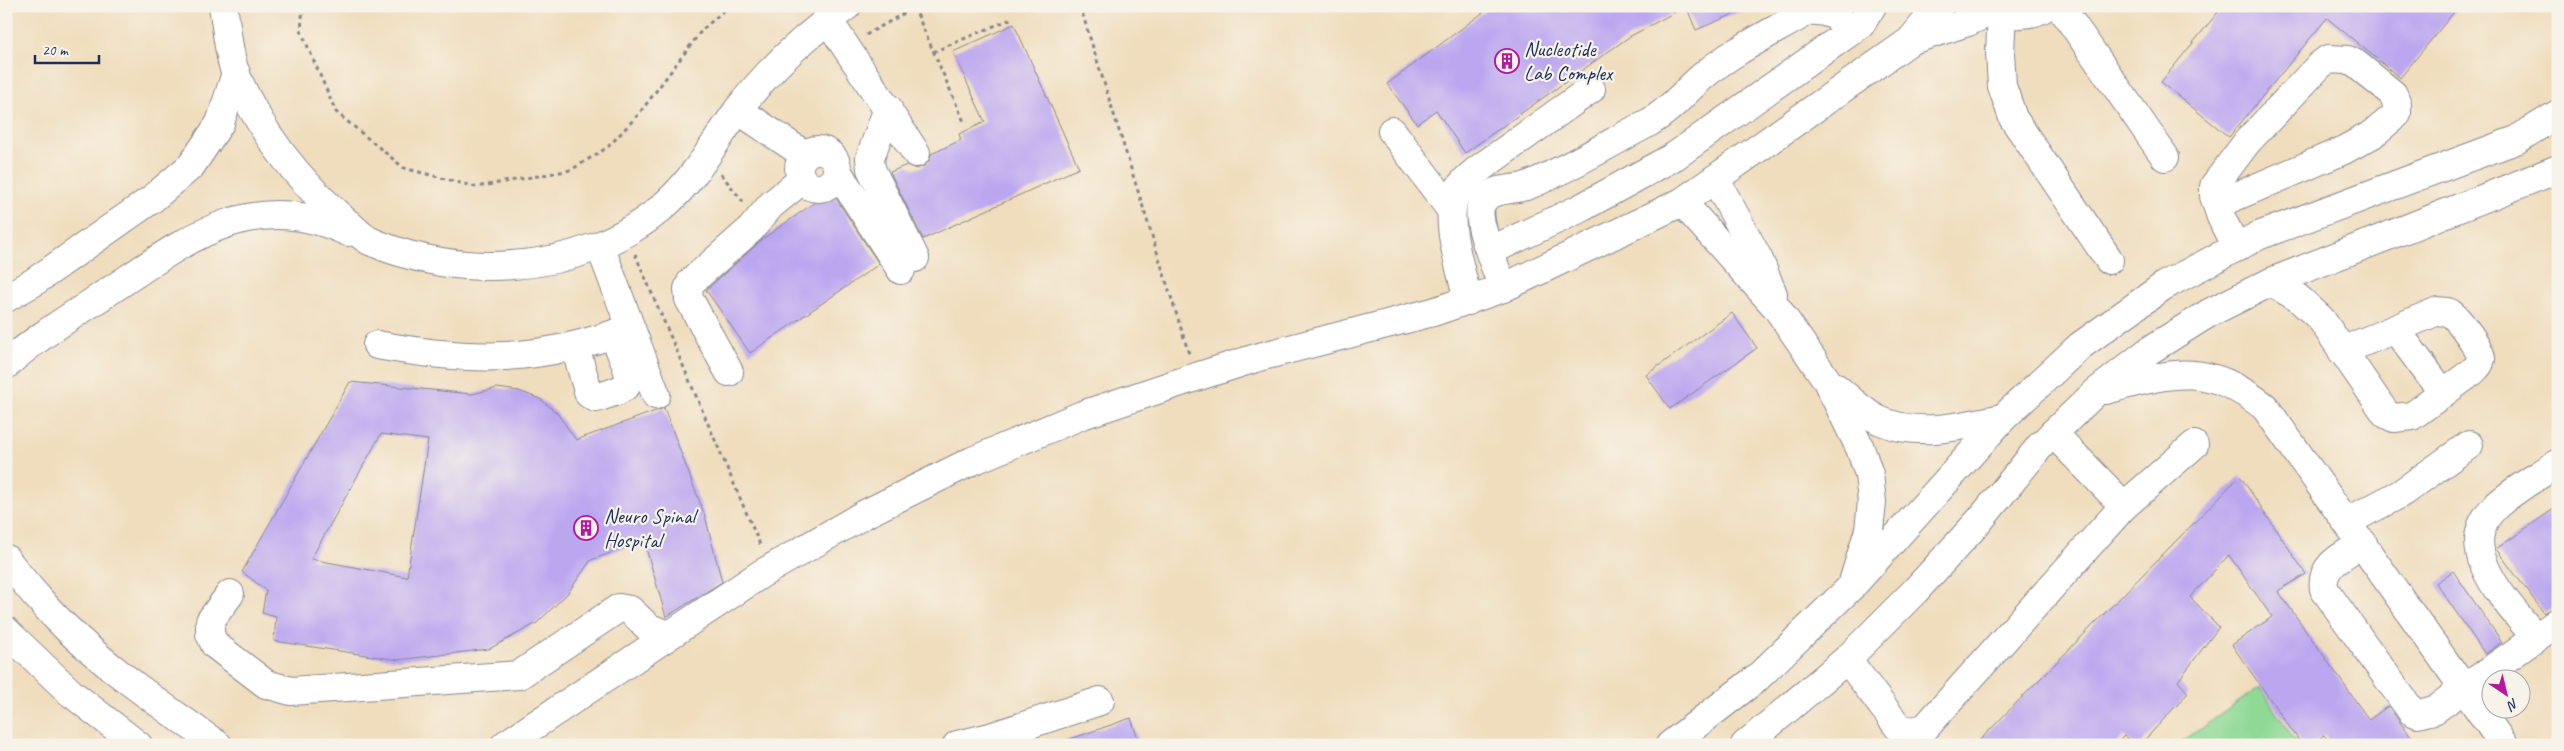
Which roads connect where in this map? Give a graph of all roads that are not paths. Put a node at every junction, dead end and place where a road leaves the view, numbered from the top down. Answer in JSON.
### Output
{"nodes":[{"id":1,"x":223,"y":6,"type":"edge"},
{"id":2,"x":1872,"y":6,"type":"edge"},
{"id":3,"x":1940,"y":6,"type":"edge"},
{"id":4,"x":2047,"y":6,"type":"edge"},
{"id":5,"x":2060,"y":6,"type":"edge"},
{"id":6,"x":1997,"y":9,"type":"edge"},
{"id":7,"x":838,"y":13,"type":"edge"},
{"id":8,"x":1844,"y":17,"type":"edge"},
{"id":9,"x":1910,"y":41,"type":"junction"},
{"id":10,"x":236,"y":74,"type":"junction"},
{"id":11,"x":1591,"y":89,"type":"dead end"},
{"id":12,"x":888,"y":108,"type":"junction"},
{"id":13,"x":738,"y":110,"type":"junction"},
{"id":14,"x":2558,"y":114,"type":"edge"},
{"id":15,"x":1392,"y":131,"type":"dead end"},
{"id":16,"x":916,"y":153,"type":"dead end"},
{"id":17,"x":2165,"y":157,"type":"dead end"},
{"id":18,"x":804,"y":168,"type":"junction"},
{"id":19,"x":2558,"y":169,"type":"edge"},
{"id":20,"x":1716,"y":180,"type":"junction"},
{"id":21,"x":1682,"y":202,"type":"junction"},
{"id":22,"x":2218,"y":204,"type":"junction"},
{"id":23,"x":1451,"y":210,"type":"junction"},
{"id":24,"x":370,"y":242,"type":"junction"},
{"id":25,"x":600,"y":246,"type":"junction"},
{"id":26,"x":2236,"y":248,"type":"junction"},
{"id":27,"x":1490,"y":251,"type":"junction"},
{"id":28,"x":2330,"y":259,"type":"junction"},
{"id":29,"x":2109,"y":260,"type":"dead end"},
{"id":30,"x":2271,"y":282,"type":"junction"},
{"id":31,"x":1504,"y":288,"type":"junction"},
{"id":32,"x":6,"y":298,"type":"edge"},
{"id":33,"x":1468,"y":301,"type":"junction"},
{"id":34,"x":1777,"y":308,"type":"junction"},
{"id":35,"x":2321,"y":318,"type":"junction"},
{"id":36,"x":2396,"y":330,"type":"junction"},
{"id":37,"x":622,"y":332,"type":"junction"},
{"id":38,"x":378,"y":345,"type":"dead end"},
{"id":39,"x":575,"y":347,"type":"junction"},
{"id":40,"x":2342,"y":351,"type":"junction"},
{"id":41,"x":6,"y":365,"type":"edge"},
{"id":42,"x":729,"y":372,"type":"dead end"},
{"id":43,"x":1826,"y":379,"type":"junction"},
{"id":44,"x":2095,"y":393,"type":"junction"},
{"id":45,"x":2443,"y":394,"type":"junction"},
{"id":46,"x":656,"y":395,"type":"dead end"},
{"id":47,"x":2003,"y":418,"type":"junction"},
{"id":48,"x":2054,"y":433,"type":"junction"},
{"id":49,"x":2194,"y":445,"type":"dead end"},
{"id":50,"x":2469,"y":445,"type":"dead end"},
{"id":51,"x":2558,"y":463,"type":"edge"},
{"id":52,"x":2124,"y":506,"type":"junction"},
{"id":53,"x":2357,"y":535,"type":"junction"},
{"id":54,"x":6,"y":559,"type":"edge"},
{"id":55,"x":1853,"y":585,"type":"junction"},
{"id":56,"x":230,"y":594,"type":"dead end"},
{"id":57,"x":640,"y":621,"type":"junction"},
{"id":58,"x":2547,"y":630,"type":"edge"},
{"id":59,"x":6,"y":631,"type":"edge"},
{"id":60,"x":669,"y":634,"type":"junction"},
{"id":61,"x":639,"y":654,"type":"junction"},
{"id":62,"x":1847,"y":659,"type":"junction"},
{"id":63,"x":2466,"y":690,"type":"junction"},
{"id":64,"x":1100,"y":701,"type":"dead end"},
{"id":65,"x":558,"y":708,"type":"junction"},
{"id":66,"x":992,"y":741,"type":"edge"},
{"id":67,"x":1748,"y":744,"type":"edge"},
{"id":68,"x":138,"y":745,"type":"edge"},
{"id":69,"x":218,"y":745,"type":"edge"},
{"id":70,"x":505,"y":745,"type":"edge"},
{"id":71,"x":537,"y":745,"type":"edge"},
{"id":72,"x":957,"y":745,"type":"edge"},
{"id":73,"x":1670,"y":745,"type":"edge"},
{"id":74,"x":2504,"y":745,"type":"edge"}],
"edges":[{"from":1,"to":10,"type":"street"},
{"from":2,"to":8,"type":"street"},
{"from":3,"to":9,"type":"street"},
{"from":4,"to":6,"type":"street"},
{"from":5,"to":17,"type":"street"},
{"from":6,"to":9,"type":"street"},
{"from":6,"to":29,"type":"street"},
{"from":7,"to":12,"type":"street"},
{"from":7,"to":13,"type":"street"},
{"from":8,"to":27,"type":"street"},
{"from":8,"to":27,"type":"street"},
{"from":9,"to":20,"type":"street"},
{"from":10,"to":24,"type":"street"},
{"from":10,"to":32,"type":"street"},
{"from":11,"to":23,"type":"street"},
{"from":12,"to":16,"type":"street"},
{"from":12,"to":18,"type":"street"},
{"from":13,"to":18,"type":"street"},
{"from":13,"to":25,"type":"street"},
{"from":14,"to":26,"type":"street"},
{"from":15,"to":23,"type":"street"},
{"from":18,"to":42,"type":"street"},
{"from":19,"to":28,"type":"street"},
{"from":20,"to":21,"type":"street"},
{"from":20,"to":34,"type":"street"},
{"from":21,"to":31,"type":"street"},
{"from":21,"to":34,"type":"street"},
{"from":22,"to":22,"type":"street"},
{"from":22,"to":26,"type":"street"},
{"from":23,"to":33,"type":"street"},
{"from":24,"to":25,"type":"street"},
{"from":24,"to":41,"type":"street"},
{"from":25,"to":37,"type":"street"},
{"from":26,"to":47,"type":"street"},
{"from":27,"to":31,"type":"street"},
{"from":28,"to":30,"type":"street"},
{"from":28,"to":35,"type":"street"},
{"from":30,"to":35,"type":"street"},
{"from":30,"to":44,"type":"street"},
{"from":31,"to":33,"type":"street"},
{"from":33,"to":60,"type":"street"},
{"from":34,"to":43,"type":"street"},
{"from":35,"to":40,"type":"street"},
{"from":36,"to":40,"type":"street"},
{"from":36,"to":45,"type":"street"},
{"from":36,"to":45,"type":"street"},
{"from":37,"to":39,"type":"street"},
{"from":37,"to":39,"type":"street"},
{"from":37,"to":46,"type":"street"},
{"from":38,"to":39,"type":"street"},
{"from":40,"to":45,"type":"street"},
{"from":43,"to":47,"type":"street"},
{"from":43,"to":55,"type":"street"},
{"from":44,"to":48,"type":"street"},
{"from":44,"to":53,"type":"street"},
{"from":47,"to":55,"type":"street"},
{"from":48,"to":52,"type":"street"},
{"from":48,"to":62,"type":"street"},
{"from":49,"to":52,"type":"street"},
{"from":50,"to":53,"type":"street"},
{"from":51,"to":58,"type":"street"},
{"from":52,"to":62,"type":"street"},
{"from":53,"to":63,"type":"street"},
{"from":53,"to":63,"type":"street"},
{"from":54,"to":69,"type":"street"},
{"from":55,"to":73,"type":"street"},
{"from":56,"to":57,"type":"street"},
{"from":57,"to":60,"type":"street"},
{"from":57,"to":61,"type":"street"},
{"from":58,"to":63,"type":"street"},
{"from":59,"to":68,"type":"street"},
{"from":60,"to":61,"type":"street"},
{"from":61,"to":65,"type":"street"},
{"from":62,"to":67,"type":"street"},
{"from":63,"to":74,"type":"street"},
{"from":64,"to":66,"type":"street"},
{"from":65,"to":70,"type":"street"},
{"from":65,"to":71,"type":"street"},
{"from":66,"to":72,"type":"street"}]}
